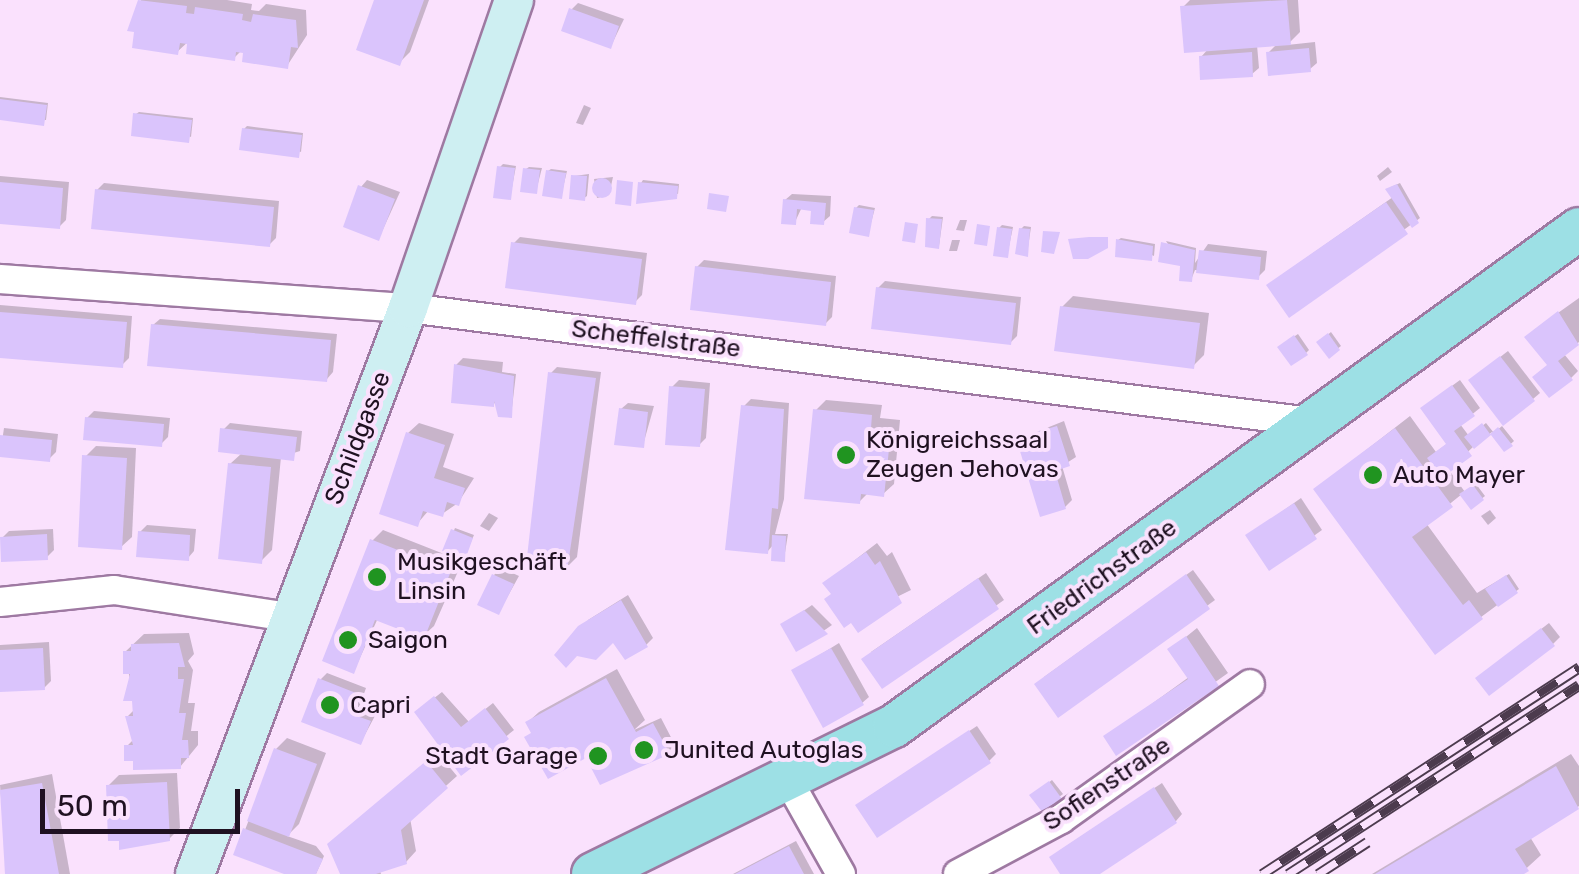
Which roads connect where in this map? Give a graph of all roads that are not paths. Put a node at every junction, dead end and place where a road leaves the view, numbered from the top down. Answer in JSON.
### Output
{"nodes":[{"id":1,"x":514,"y":0,"type":"edge"},
{"id":2,"x":1579,"y":229,"type":"edge"},
{"id":3,"x":0,"y":279,"type":"edge"},
{"id":4,"x":408,"y":308,"type":"junction"},
{"id":5,"x":1310,"y":422,"type":"junction"},
{"id":6,"x":0,"y":602,"type":"edge"},
{"id":7,"x":294,"y":618,"type":"junction"},
{"id":8,"x":1250,"y":684,"type":"dead end"},
{"id":9,"x":788,"y":780,"type":"junction"},
{"id":10,"x":195,"y":874,"type":"edge"},
{"id":11,"x":594,"y":874,"type":"edge"},
{"id":12,"x":841,"y":874,"type":"edge"},
{"id":13,"x":958,"y":874,"type":"edge"}],
"edges":[{"from":1,"to":4,"type":"street","name":"Schildgasse"},
{"from":2,"to":5,"type":"main road","name":"Friedrichstraße"},
{"from":3,"to":4,"type":"street","name":"Scheffelstraße"},
{"from":4,"to":5,"type":"street","name":"Scheffelstraße"},
{"from":4,"to":7,"type":"street","name":"Schildgasse"},
{"from":5,"to":9,"type":"main road","name":"Friedrichstraße"},
{"from":6,"to":7,"type":"street"},
{"from":7,"to":10,"type":"street","name":"Schildgasse"},
{"from":8,"to":13,"type":"street","name":"Sofienstraße"},
{"from":9,"to":11,"type":"main road","name":"Friedrichstraße"},
{"from":9,"to":12,"type":"street"}]}
